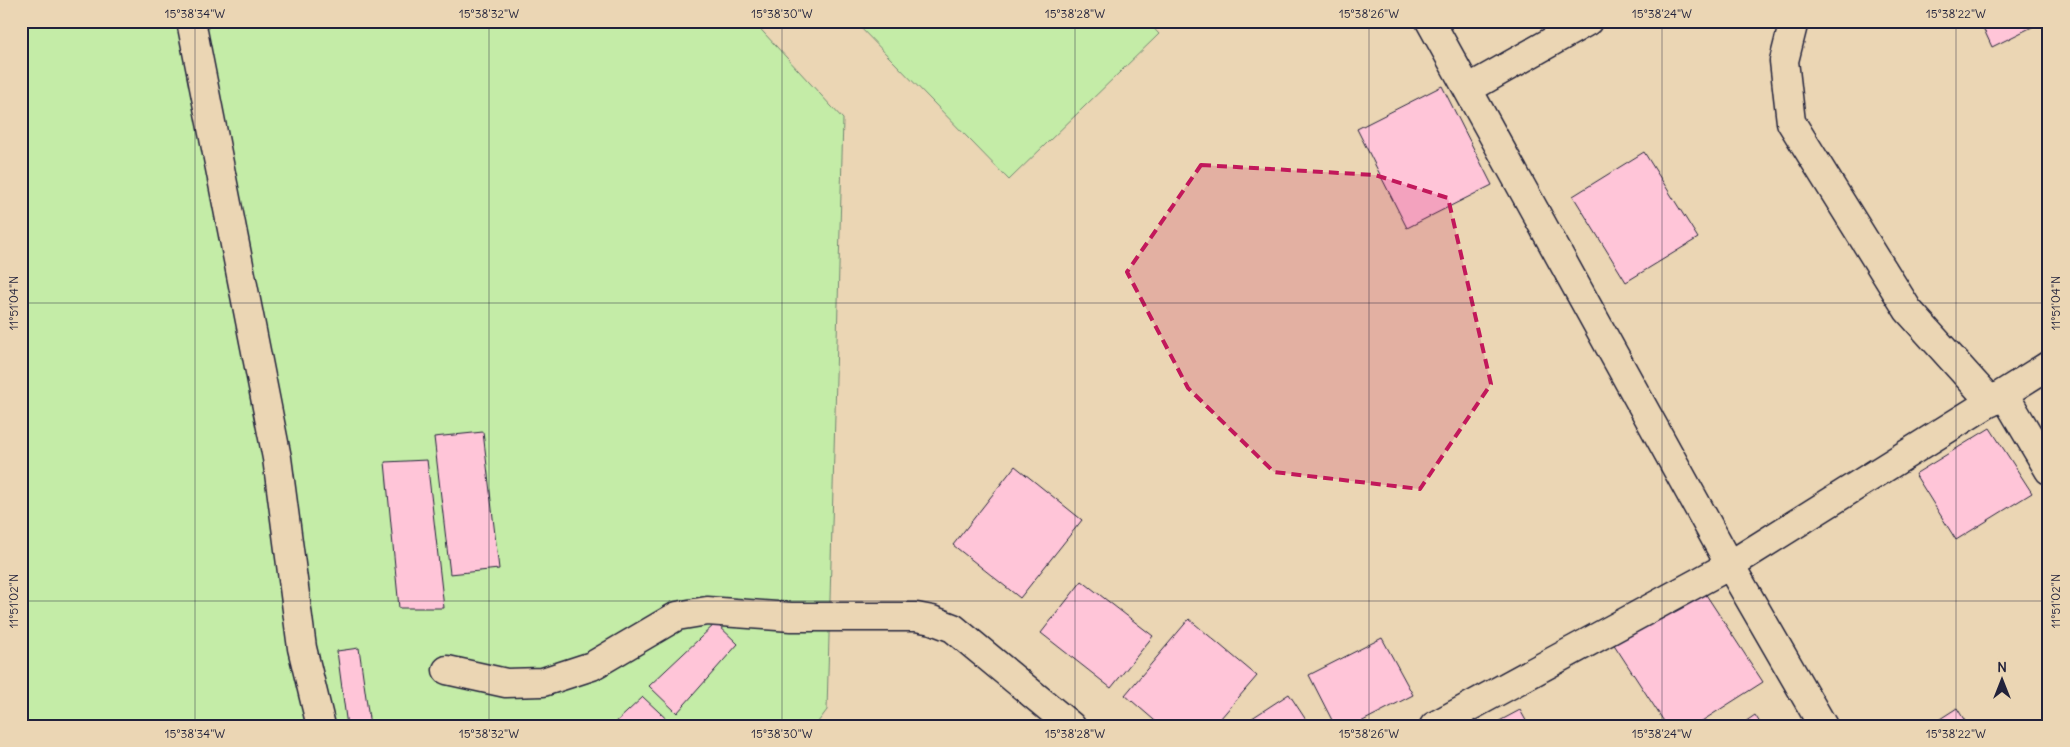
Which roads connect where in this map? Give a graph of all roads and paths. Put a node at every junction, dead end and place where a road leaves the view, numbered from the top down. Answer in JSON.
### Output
{"nodes":[{"id":1,"x":191,"y":21,"type":"edge"},
{"id":2,"x":1430,"y":21,"type":"edge"},
{"id":3,"x":1588,"y":21,"type":"edge"},
{"id":4,"x":1794,"y":21,"type":"edge"},
{"id":5,"x":1468,"y":90,"type":"junction"},
{"id":6,"x":2049,"y":366,"type":"edge"},
{"id":7,"x":1998,"y":398,"type":"junction"},
{"id":8,"x":2049,"y":470,"type":"edge"},
{"id":9,"x":1730,"y":565,"type":"junction"},
{"id":10,"x":448,"y":670,"type":"dead end"},
{"id":11,"x":321,"y":726,"type":"edge"},
{"id":12,"x":1071,"y":726,"type":"edge"},
{"id":13,"x":1434,"y":726,"type":"edge"},
{"id":14,"x":1822,"y":726,"type":"edge"}],
"edges":[{"from":1,"to":11,"type":"street"},
{"from":2,"to":5,"type":"street"},
{"from":3,"to":5,"type":"street"},
{"from":4,"to":7,"type":"street"},
{"from":5,"to":9,"type":"street"},
{"from":6,"to":7,"type":"street"},
{"from":7,"to":8,"type":"street"},
{"from":7,"to":9,"type":"street"},
{"from":9,"to":13,"type":"street"},
{"from":9,"to":14,"type":"street"},
{"from":10,"to":12,"type":"street"}]}
